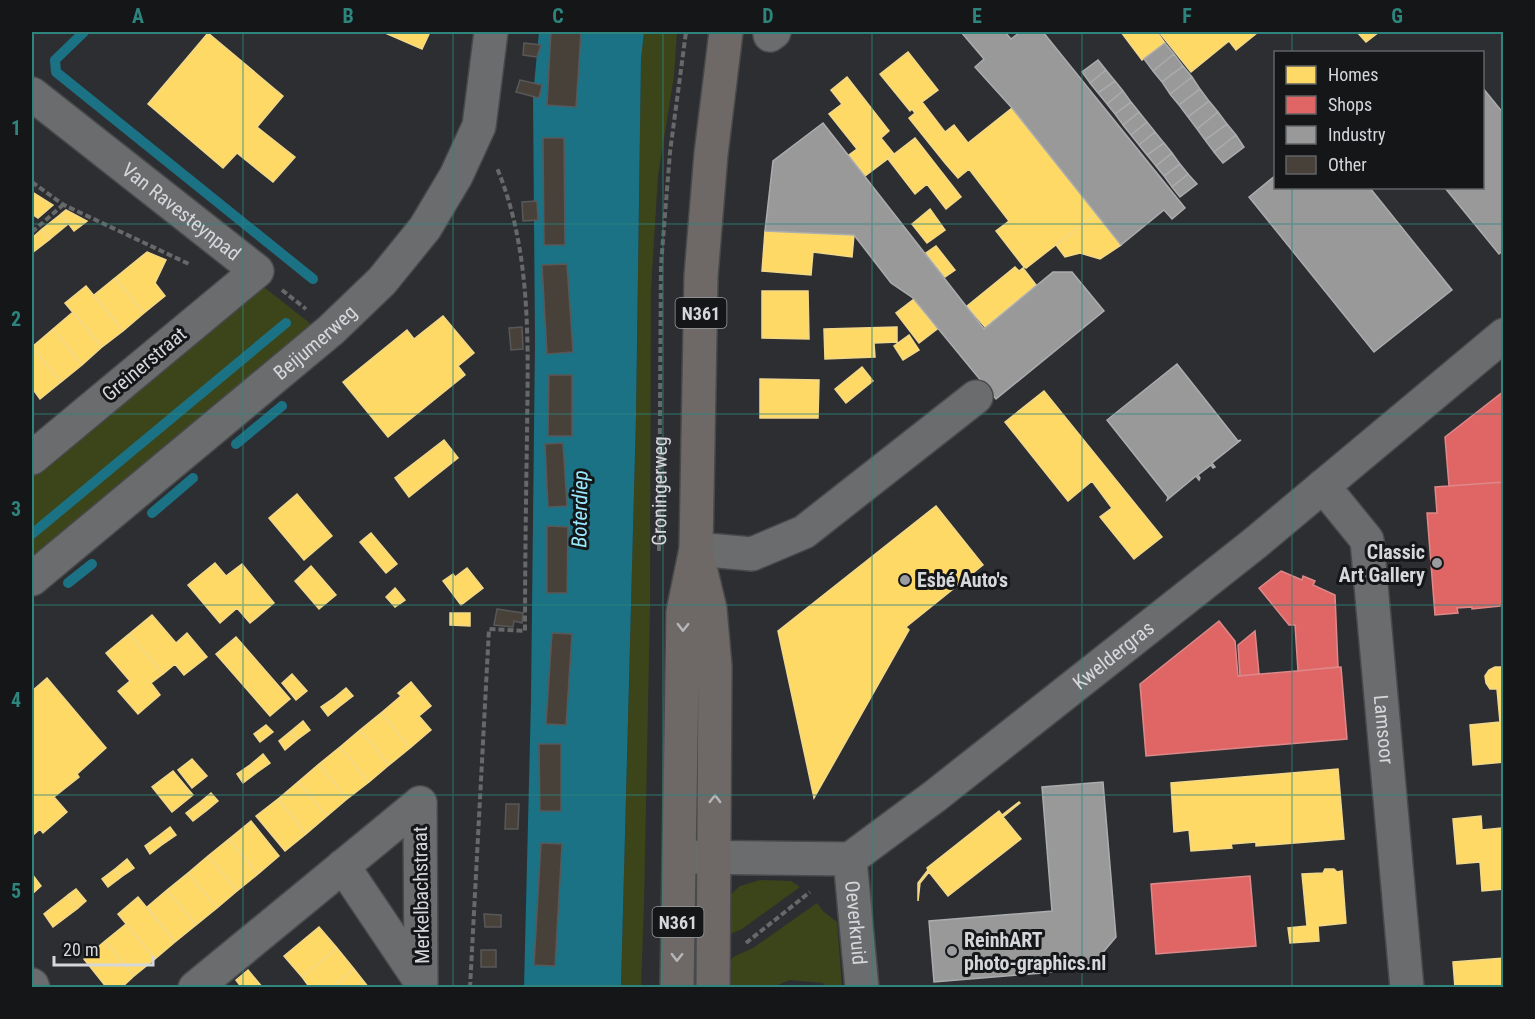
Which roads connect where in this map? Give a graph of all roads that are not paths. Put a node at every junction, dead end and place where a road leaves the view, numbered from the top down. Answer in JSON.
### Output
{"nodes":[{"id":1,"x":491,"y":32,"type":"edge"},
{"id":2,"x":726,"y":32,"type":"edge"},
{"id":3,"x":32,"y":94,"type":"edge"},
{"id":4,"x":248,"y":279,"type":"joint"},
{"id":5,"x":1503,"y":335,"type":"edge"},
{"id":6,"x":976,"y":397,"type":"dead end"},
{"id":7,"x":32,"y":458,"type":"edge"},
{"id":8,"x":1323,"y":486,"type":"junction"},
{"id":9,"x":696,"y":549,"type":"junction"},
{"id":10,"x":32,"y":579,"type":"edge"},
{"id":11,"x":678,"y":857,"type":"junction"},
{"id":12,"x":714,"y":857,"type":"junction"},
{"id":13,"x":850,"y":859,"type":"junction"},
{"id":14,"x":344,"y":866,"type":"junction"},
{"id":15,"x":195,"y":987,"type":"edge"},
{"id":16,"x":677,"y":987,"type":"edge"},
{"id":17,"x":713,"y":987,"type":"edge"},
{"id":18,"x":862,"y":987,"type":"edge"},
{"id":19,"x":1407,"y":987,"type":"edge"}],
"edges":[{"from":1,"to":10,"type":"street","name":"Beijumerweg"},
{"from":2,"to":9,"type":"main road","name":"Groningerweg","number":"N361"},
{"from":3,"to":4,"type":"street","name":"Van Ravesteynpad"},
{"from":4,"to":7,"type":"street","name":"Greinerstraat"},
{"from":5,"to":8,"type":"street","name":"Kweldergras"},
{"from":6,"to":9,"type":"street"},
{"from":8,"to":13,"type":"street","name":"Kweldergras"},
{"from":8,"to":19,"type":"street","name":"Lamsoor"},
{"from":9,"to":11,"type":"main road","name":"Groningerweg","number":"N361","one_way":true},
{"from":12,"to":9,"type":"main road","name":"Groningerweg","number":"N361","one_way":true},
{"from":11,"to":12,"type":"street"},
{"from":11,"to":16,"type":"main road","name":"Groningerweg","number":"N361","one_way":true},
{"from":12,"to":13,"type":"street"},
{"from":12,"to":17,"type":"main road","name":"Groningerweg","number":"N361"},
{"from":13,"to":18,"type":"street","name":"Oeverkruid"},
{"from":14,"to":14,"type":"street","name":"Merkelbachstraat"},
{"from":14,"to":15,"type":"street","name":"Merkelbachstraat"}]}
